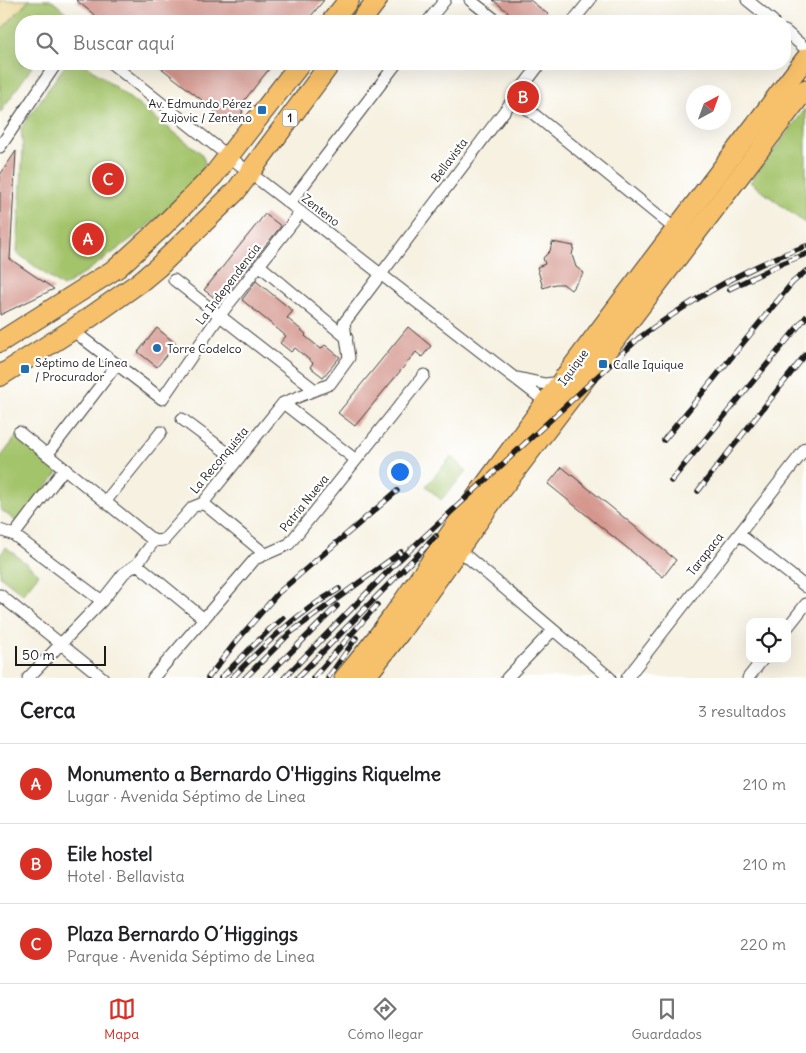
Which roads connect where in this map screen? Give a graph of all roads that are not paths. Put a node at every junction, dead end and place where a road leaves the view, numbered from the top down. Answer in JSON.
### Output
{"nodes":[{"id":1,"x":349,"y":0,"type":"edge"},
{"id":2,"x":377,"y":0,"type":"edge"},
{"id":3,"x":445,"y":0,"type":"edge"},
{"id":4,"x":470,"y":0,"type":"edge"},
{"id":5,"x":590,"y":0,"type":"edge"},
{"id":6,"x":747,"y":0,"type":"edge"},
{"id":7,"x":337,"y":15,"type":"edge"},
{"id":8,"x":366,"y":15,"type":"edge"},
{"id":9,"x":433,"y":15,"type":"edge"},
{"id":10,"x":489,"y":15,"type":"edge"},
{"id":11,"x":578,"y":15,"type":"edge"},
{"id":12,"x":766,"y":15,"type":"edge"},
{"id":13,"x":791,"y":36,"type":"edge"},
{"id":14,"x":806,"y":49,"type":"edge"},
{"id":15,"x":806,"y":58,"type":"edge"},
{"id":16,"x":52,"y":70,"type":"edge"},
{"id":17,"x":120,"y":70,"type":"edge"},
{"id":18,"x":295,"y":70,"type":"edge"},
{"id":19,"x":326,"y":70,"type":"edge"},
{"id":20,"x":391,"y":70,"type":"edge"},
{"id":21,"x":535,"y":70,"type":"edge"},
{"id":22,"x":806,"y":89,"type":"edge"},
{"id":23,"x":514,"y":98,"type":"junction"},
{"id":24,"x":0,"y":147,"type":"edge"},
{"id":25,"x":229,"y":156,"type":"junction"},
{"id":26,"x":250,"y":172,"type":"junction"},
{"id":27,"x":290,"y":203,"type":"junction"},
{"id":28,"x":301,"y":212,"type":"junction"},
{"id":29,"x":675,"y":229,"type":"junction"},
{"id":30,"x":259,"y":265,"type":"junction"},
{"id":31,"x":380,"y":273,"type":"junction"},
{"id":32,"x":174,"y":280,"type":"dead end"},
{"id":33,"x":220,"y":315,"type":"junction"},
{"id":34,"x":72,"y":330,"type":"junction"},
{"id":35,"x":346,"y":338,"type":"junction"},
{"id":36,"x":0,"y":342,"type":"edge"},
{"id":37,"x":117,"y":364,"type":"junction"},
{"id":38,"x":594,"y":366,"type":"junction"},
{"id":39,"x":424,"y":374,"type":"dead end"},
{"id":40,"x":0,"y":376,"type":"edge"},
{"id":41,"x":514,"y":377,"type":"junction"},
{"id":42,"x":562,"y":382,"type":"junction"},
{"id":43,"x":315,"y":390,"type":"junction"},
{"id":44,"x":546,"y":402,"type":"junction"},
{"id":45,"x":283,"y":403,"type":"junction"},
{"id":46,"x":182,"y":419,"type":"dead end"},
{"id":47,"x":18,"y":432,"type":"dead end"},
{"id":48,"x":161,"y":432,"type":"dead end"},
{"id":49,"x":806,"y":448,"type":"edge"},
{"id":50,"x":47,"y":455,"type":"junction"},
{"id":51,"x":237,"y":460,"type":"junction"},
{"id":52,"x":356,"y":460,"type":"junction"},
{"id":53,"x":64,"y":469,"type":"junction"},
{"id":54,"x":105,"y":502,"type":"junction"},
{"id":55,"x":203,"y":503,"type":"junction"},
{"id":56,"x":465,"y":512,"type":"junction"},
{"id":57,"x":0,"y":530,"type":"edge"},
{"id":58,"x":739,"y":534,"type":"junction"},
{"id":59,"x":14,"y":535,"type":"junction"},
{"id":60,"x":154,"y":541,"type":"junction"},
{"id":61,"x":458,"y":550,"type":"junction"},
{"id":62,"x":265,"y":554,"type":"junction"},
{"id":63,"x":136,"y":564,"type":"junction"},
{"id":64,"x":806,"y":587,"type":"edge"},
{"id":65,"x":0,"y":595,"type":"edge"},
{"id":66,"x":102,"y":601,"type":"junction"},
{"id":67,"x":806,"y":604,"type":"edge"},
{"id":68,"x":204,"y":619,"type":"junction"},
{"id":69,"x":791,"y":623,"type":"edge"},
{"id":70,"x":553,"y":630,"type":"junction"},
{"id":71,"x":61,"y":643,"type":"junction"},
{"id":72,"x":760,"y":663,"type":"edge"},
{"id":73,"x":28,"y":678,"type":"edge"},
{"id":74,"x":103,"y":678,"type":"edge"},
{"id":75,"x":153,"y":678,"type":"edge"},
{"id":76,"x":344,"y":678,"type":"edge"},
{"id":77,"x":365,"y":678,"type":"edge"},
{"id":78,"x":507,"y":678,"type":"edge"},
{"id":79,"x":610,"y":678,"type":"edge"},
{"id":80,"x":627,"y":678,"type":"edge"},
{"id":81,"x":748,"y":678,"type":"edge"}],
"edges":[{"from":1,"to":7,"type":"highway"},
{"from":2,"to":8,"type":"highway"},
{"from":3,"to":9,"type":"street"},
{"from":4,"to":10,"type":"street"},
{"from":5,"to":11,"type":"street"},
{"from":6,"to":12,"type":"street"},
{"from":13,"to":14,"type":"street"},
{"from":15,"to":29,"type":"main road","name":"Iquique"},
{"from":16,"to":24,"type":"street"},
{"from":17,"to":25,"type":"street","name":"Zenteno"},
{"from":18,"to":25,"type":"highway","number":"1"},
{"from":19,"to":26,"type":"highway","number":"1"},
{"from":20,"to":27,"type":"street"},
{"from":21,"to":23,"type":"street","name":"Bellavista"},
{"from":22,"to":38,"type":"main road","name":"Iquique"},
{"from":23,"to":29,"type":"street"},
{"from":23,"to":31,"type":"street","name":"Bellavista"},
{"from":25,"to":26,"type":"street","name":"Zenteno"},
{"from":25,"to":36,"type":"highway"},
{"from":26,"to":27,"type":"street","name":"Zenteno"},
{"from":26,"to":34,"type":"highway"},
{"from":27,"to":28,"type":"street","name":"Zenteno"},
{"from":28,"to":30,"type":"street","name":"La Independencia"},
{"from":28,"to":31,"type":"street","name":"Zenteno"},
{"from":29,"to":42,"type":"main road","name":"Iquique"},
{"from":30,"to":33,"type":"street","name":"La Independencia"},
{"from":30,"to":35,"type":"street"},
{"from":31,"to":35,"type":"street","name":"La Reconquista"},
{"from":31,"to":41,"type":"street","name":"Zenteno"},
{"from":32,"to":33,"type":"street"},
{"from":33,"to":37,"type":"street","name":"La Independencia"},
{"from":33,"to":43,"type":"street"},
{"from":34,"to":37,"type":"street"},
{"from":34,"to":40,"type":"highway"},
{"from":35,"to":43,"type":"street","name":"La Reconquista"},
{"from":37,"to":50,"type":"street"},
{"from":38,"to":42,"type":"main road"},
{"from":38,"to":61,"type":"main road","name":"Iquique"},
{"from":39,"to":52,"type":"street","name":"Patria Nueva"},
{"from":41,"to":42,"type":"street","name":"Zenteno"},
{"from":41,"to":44,"type":"street","name":"Zenteno"},
{"from":42,"to":44,"type":"main road","name":"Iquique"},
{"from":43,"to":45,"type":"street","name":"La Reconquista"},
{"from":44,"to":56,"type":"main road","name":"Iquique"},
{"from":45,"to":51,"type":"street","name":"La Reconquista"},
{"from":45,"to":52,"type":"street"},
{"from":46,"to":51,"type":"street"},
{"from":47,"to":50,"type":"street"},
{"from":48,"to":54,"type":"street"},
{"from":49,"to":58,"type":"street","name":"Tarapaca"},
{"from":50,"to":53,"type":"street"},
{"from":51,"to":55,"type":"street","name":"La Reconquista"},
{"from":52,"to":62,"type":"street","name":"Patria Nueva"},
{"from":53,"to":54,"type":"street"},
{"from":53,"to":59,"type":"street"},
{"from":54,"to":60,"type":"street"},
{"from":55,"to":60,"type":"street","name":"La Reconquista"},
{"from":55,"to":62,"type":"street"},
{"from":56,"to":61,"type":"main road"},
{"from":56,"to":76,"type":"main road","name":"Iquique"},
{"from":57,"to":59,"type":"street"},
{"from":58,"to":64,"type":"street"},
{"from":58,"to":80,"type":"street","name":"Tarapaca"},
{"from":59,"to":66,"type":"street"},
{"from":60,"to":63,"type":"street","name":"La Reconquista"},
{"from":61,"to":70,"type":"street"},
{"from":61,"to":77,"type":"main road","name":"Iquique"},
{"from":62,"to":68,"type":"street","name":"Patria Nueva"},
{"from":63,"to":66,"type":"street","name":"La Reconquista"},
{"from":63,"to":68,"type":"street"},
{"from":65,"to":71,"type":"street"},
{"from":66,"to":71,"type":"street","name":"La Reconquista"},
{"from":67,"to":69,"type":"street"},
{"from":68,"to":75,"type":"street","name":"Patria Nueva"},
{"from":70,"to":78,"type":"street"},
{"from":70,"to":79,"type":"street"},
{"from":71,"to":73,"type":"street","name":"La Reconquista"},
{"from":71,"to":74,"type":"street"},
{"from":72,"to":81,"type":"street"}]}
